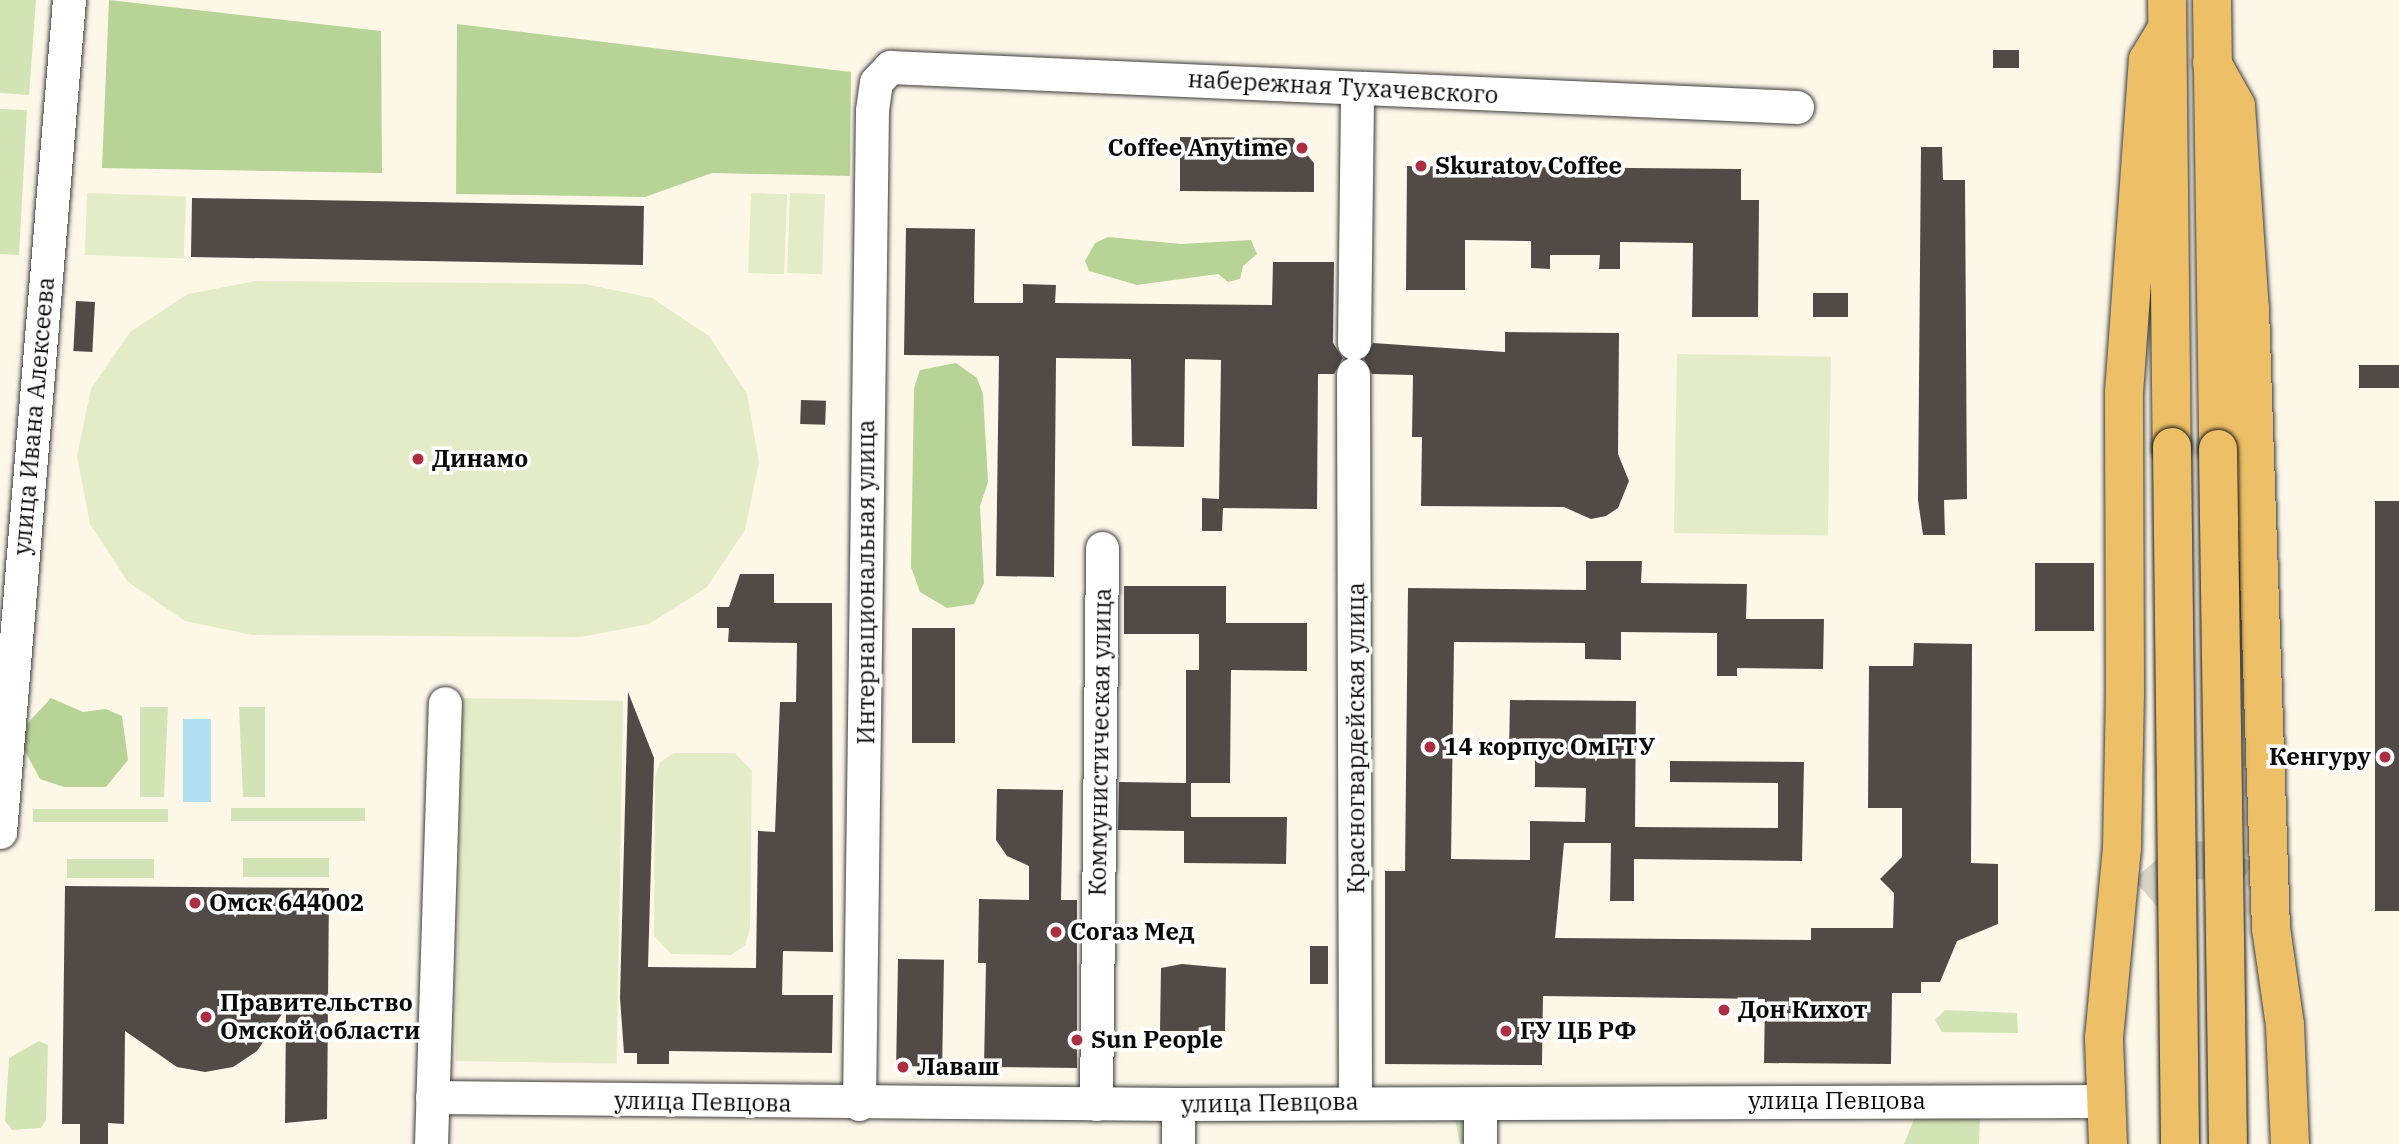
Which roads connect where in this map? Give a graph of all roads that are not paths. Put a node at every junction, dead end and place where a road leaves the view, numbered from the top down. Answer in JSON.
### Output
{"nodes":[{"id":1,"x":69,"y":0,"type":"edge"},
{"id":2,"x":2212,"y":0,"type":"edge"},
{"id":3,"x":2167,"y":14,"type":"edge"},
{"id":4,"x":2212,"y":63,"type":"junction"},
{"id":5,"x":890,"y":67,"type":"joint"},
{"id":6,"x":1357,"y":88,"type":"junction"},
{"id":7,"x":1797,"y":107,"type":"dead end"},
{"id":8,"x":1102,"y":548,"type":"dead end"},
{"id":9,"x":445,"y":703,"type":"dead end"},
{"id":10,"x":0,"y":832,"type":"edge"},
{"id":11,"x":2244,"y":880,"type":"tunnel mouth"},
{"id":12,"x":2146,"y":894,"type":"tunnel mouth"},
{"id":13,"x":2271,"y":928,"type":"junction"},
{"id":14,"x":2110,"y":975,"type":"junction"},
{"id":15,"x":432,"y":1097,"type":"junction"},
{"id":16,"x":1355,"y":1101,"type":"junction"},
{"id":17,"x":2108,"y":1101,"type":"junction"},
{"id":18,"x":859,"y":1104,"type":"junction"},
{"id":19,"x":1096,"y":1104,"type":"junction"},
{"id":20,"x":1178,"y":1104,"type":"junction"},
{"id":21,"x":1480,"y":1104,"type":"junction"},
{"id":22,"x":431,"y":1144,"type":"edge"},
{"id":23,"x":1178,"y":1144,"type":"edge"},
{"id":24,"x":1480,"y":1144,"type":"edge"},
{"id":25,"x":2108,"y":1144,"type":"edge"},
{"id":26,"x":2180,"y":1144,"type":"edge"},
{"id":27,"x":2228,"y":1144,"type":"edge"},
{"id":28,"x":2290,"y":1144,"type":"edge"}],
"edges":[{"from":1,"to":10,"type":"street","name":"улица Ивана Алексеева"},
{"from":2,"to":4,"type":"main road"},
{"from":3,"to":14,"type":"main road"},
{"from":3,"to":26,"type":"main road","bridge":true},
{"from":4,"to":13,"type":"main road"},
{"from":4,"to":27,"type":"main road","bridge":true},
{"from":5,"to":6,"type":"street","name":"набережная Тухачевского"},
{"from":5,"to":18,"type":"street","name":"Интернациональная улица"},
{"from":6,"to":7,"type":"street","name":"набережная Тухачевского"},
{"from":6,"to":16,"type":"street","name":"Красногвардейская улица"},
{"from":8,"to":19,"type":"street","name":"Коммунистическая улица"},
{"from":9,"to":15,"type":"street"},
{"from":11,"to":13,"type":"main road"},
{"from":12,"to":14,"type":"main road"},
{"from":13,"to":28,"type":"main road"},
{"from":14,"to":17,"type":"main road"},
{"from":15,"to":18,"type":"street","name":"улица Певцова"},
{"from":15,"to":22,"type":"street"},
{"from":16,"to":20,"type":"street","name":"улица Певцова"},
{"from":16,"to":21,"type":"street","name":"улица Певцова"},
{"from":17,"to":21,"type":"street","name":"улица Певцова"},
{"from":17,"to":25,"type":"main road"},
{"from":18,"to":19,"type":"street","name":"улица Певцова"},
{"from":19,"to":20,"type":"street","name":"улица Певцова"},
{"from":20,"to":23,"type":"street"},
{"from":21,"to":24,"type":"street"}]}
